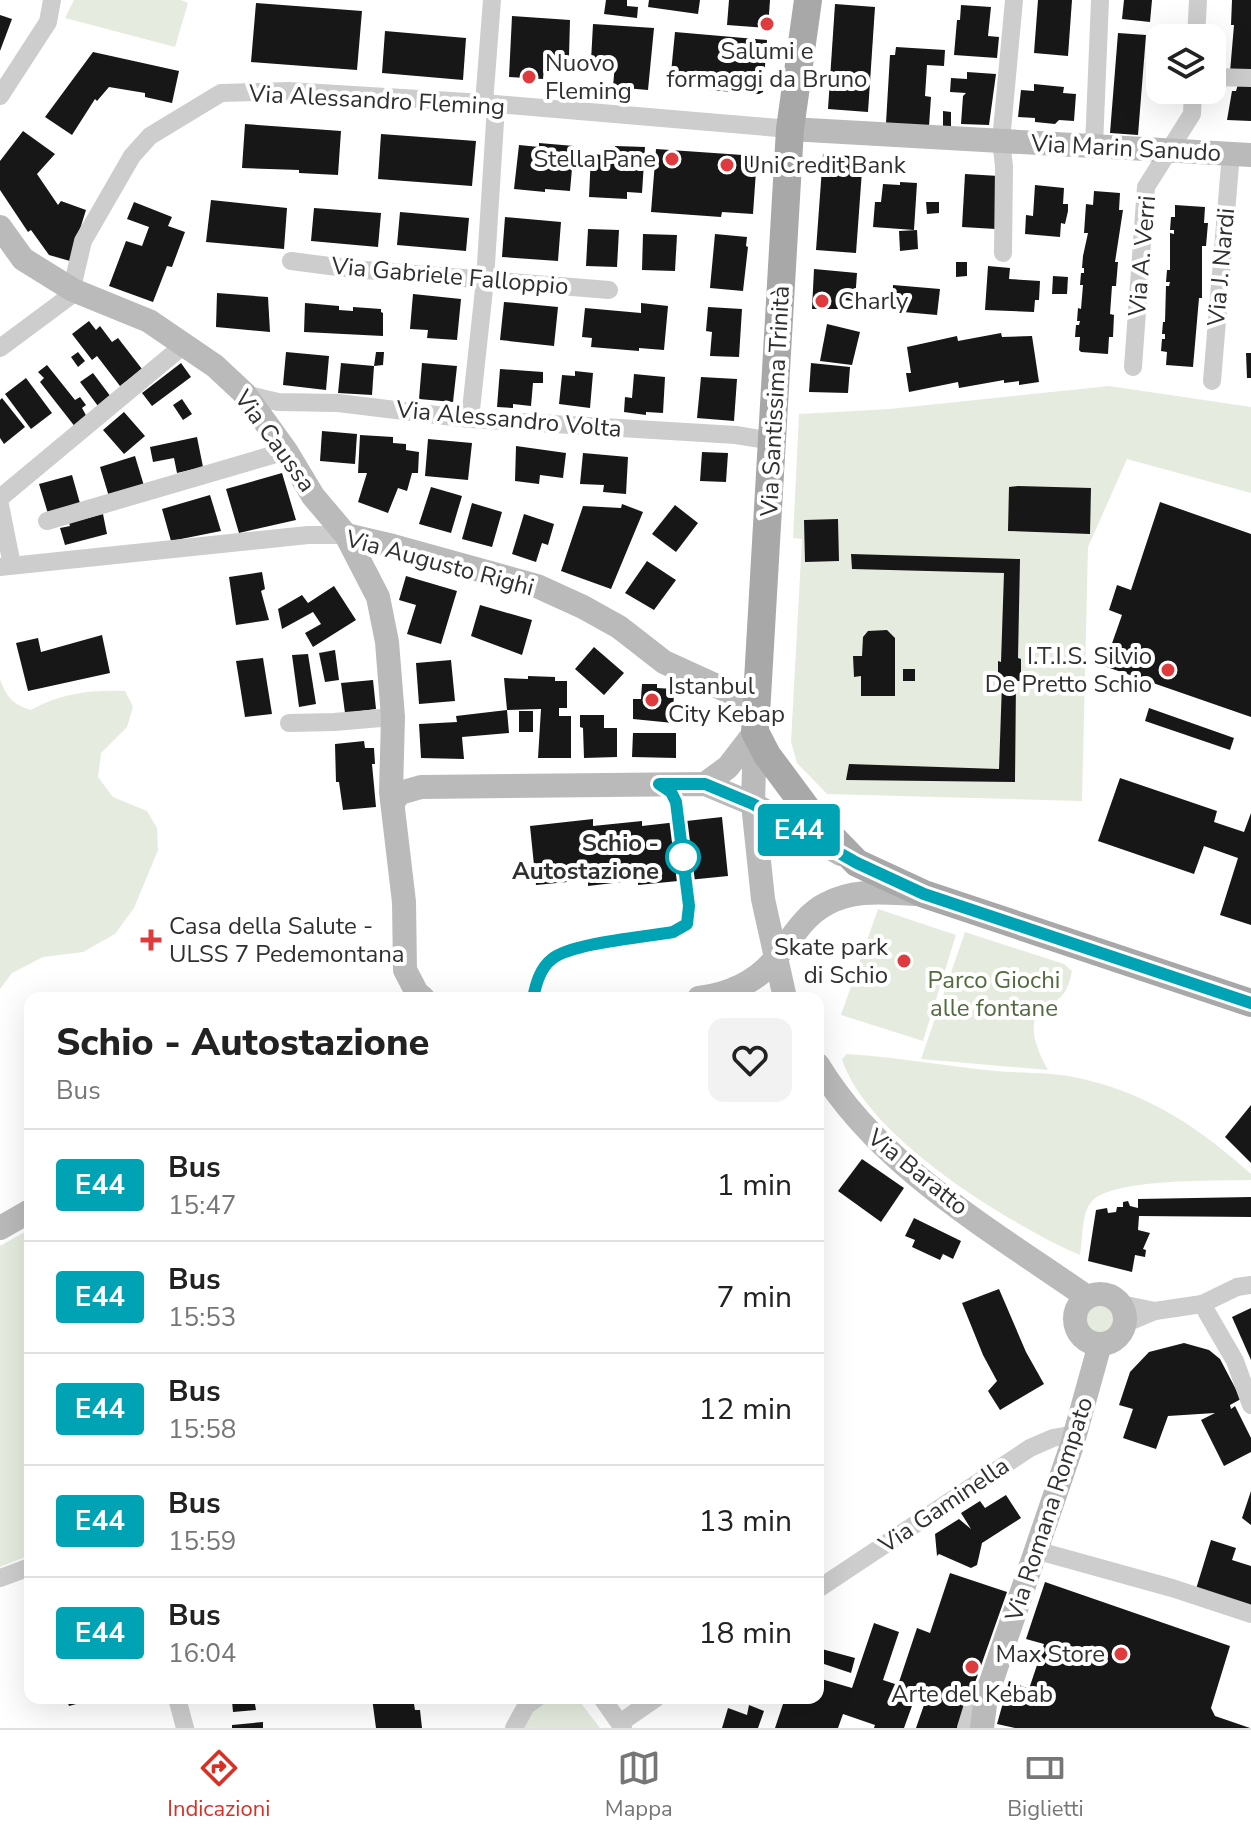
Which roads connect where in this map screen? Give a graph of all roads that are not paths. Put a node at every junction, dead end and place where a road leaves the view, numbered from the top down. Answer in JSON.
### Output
{"nodes":[{"id":1,"x":52,"y":0,"type":"edge"},
{"id":2,"x":492,"y":0,"type":"edge"},
{"id":3,"x":808,"y":0,"type":"edge"},
{"id":4,"x":1014,"y":0,"type":"edge"},
{"id":5,"x":1100,"y":0,"type":"edge"},
{"id":6,"x":1198,"y":0,"type":"edge"},
{"id":7,"x":1197,"y":24,"type":"edge"},
{"id":8,"x":1226,"y":77,"type":"edge"},
{"id":9,"x":1251,"y":78,"type":"edge"},
{"id":10,"x":0,"y":96,"type":"edge"},
{"id":11,"x":490,"y":104,"type":"junction"},
{"id":12,"x":1192,"y":104,"type":"edge"},
{"id":13,"x":790,"y":129,"type":"junction"},
{"id":14,"x":1001,"y":141,"type":"junction"},
{"id":15,"x":1094,"y":146,"type":"junction"},
{"id":16,"x":1169,"y":150,"type":"junction"},
{"id":17,"x":1241,"y":154,"type":"edge"},
{"id":18,"x":0,"y":227,"type":"edge"},
{"id":19,"x":1003,"y":253,"type":"dead end"},
{"id":20,"x":291,"y":261,"type":"dead end"},
{"id":21,"x":485,"y":280,"type":"junction"},
{"id":22,"x":73,"y":290,"type":"junction"},
{"id":23,"x":609,"y":290,"type":"dead end"},
{"id":24,"x":185,"y":344,"type":"junction"},
{"id":25,"x":0,"y":348,"type":"edge"},
{"id":26,"x":1133,"y":367,"type":"dead end"},
{"id":27,"x":1212,"y":381,"type":"dead end"},
{"id":28,"x":245,"y":394,"type":"junction"},
{"id":29,"x":470,"y":419,"type":"junction"},
{"id":30,"x":773,"y":441,"type":"junction"},
{"id":31,"x":286,"y":451,"type":"junction"},
{"id":32,"x":0,"y":498,"type":"edge"},
{"id":33,"x":0,"y":505,"type":"edge"},
{"id":34,"x":47,"y":521,"type":"dead end"},
{"id":35,"x":346,"y":535,"type":"junction"},
{"id":36,"x":6,"y":566,"type":"edge"},
{"id":37,"x":393,"y":717,"type":"junction"},
{"id":38,"x":756,"y":718,"type":"junction"},
{"id":39,"x":289,"y":723,"type":"dead end"},
{"id":40,"x":705,"y":784,"type":"junction"},
{"id":41,"x":393,"y":802,"type":"junction"},
{"id":42,"x":753,"y":804,"type":"junction"},
{"id":43,"x":857,"y":863,"type":"junction"},
{"id":44,"x":924,"y":894,"type":"junction"},
{"id":45,"x":775,"y":960,"type":"junction"},
{"id":46,"x":405,"y":970,"type":"junction"},
{"id":47,"x":401,"y":992,"type":"edge"},
{"id":48,"x":416,"y":992,"type":"edge"},
{"id":49,"x":738,"y":992,"type":"edge"},
{"id":50,"x":783,"y":992,"type":"edge"},
{"id":51,"x":1251,"y":1003,"type":"edge"},
{"id":52,"x":824,"y":1074,"type":"edge"},
{"id":53,"x":24,"y":1214,"type":"edge"},
{"id":54,"x":0,"y":1228,"type":"edge"},
{"id":55,"x":1251,"y":1285,"type":"edge"},
{"id":56,"x":1083,"y":1302,"type":"junction"},
{"id":57,"x":1202,"y":1304,"type":"junction"},
{"id":58,"x":1122,"y":1314,"type":"junction"},
{"id":59,"x":1092,"y":1340,"type":"junction"},
{"id":60,"x":1251,"y":1405,"type":"edge"},
{"id":61,"x":1075,"y":1434,"type":"junction"},
{"id":62,"x":1035,"y":1550,"type":"junction"},
{"id":63,"x":24,"y":1569,"type":"edge"},
{"id":64,"x":0,"y":1578,"type":"edge"},
{"id":65,"x":824,"y":1585,"type":"edge"},
{"id":66,"x":1251,"y":1614,"type":"edge"},
{"id":67,"x":986,"y":1697,"type":"junction"},
{"id":68,"x":179,"y":1704,"type":"edge"},
{"id":69,"x":529,"y":1704,"type":"edge"},
{"id":70,"x":606,"y":1704,"type":"edge"},
{"id":71,"x":649,"y":1704,"type":"edge"},
{"id":72,"x":622,"y":1726,"type":"edge"},
{"id":73,"x":185,"y":1728,"type":"edge"},
{"id":74,"x":514,"y":1728,"type":"edge"},
{"id":75,"x":966,"y":1728,"type":"edge"},
{"id":76,"x":982,"y":1728,"type":"edge"}],
"edges":[{"from":1,"to":10,"type":"street"},
{"from":2,"to":11,"type":"street"},
{"from":3,"to":13,"type":"main road","name":"Via Santissima Trinità"},
{"from":4,"to":14,"type":"street"},
{"from":5,"to":15,"type":"street"},
{"from":6,"to":7,"type":"street"},
{"from":8,"to":9,"type":"street"},
{"from":11,"to":13,"type":"street","name":"Via Alessandro Fleming"},
{"from":11,"to":21,"type":"street"},
{"from":11,"to":22,"type":"street","name":"Via Alessandro Fleming"},
{"from":12,"to":16,"type":"street","name":"Via A. Verri"},
{"from":13,"to":14,"type":"street","name":"Via Marin Sanudo"},
{"from":13,"to":30,"type":"main road","name":"Via Santissima Trinità"},
{"from":14,"to":15,"type":"street","name":"Via Marin Sanudo"},
{"from":14,"to":19,"type":"street","name":"Via Marin Sanudo"},
{"from":15,"to":16,"type":"street","name":"Via Marin Sanudo"},
{"from":16,"to":17,"type":"street","name":"Via Marin Sanudo"},
{"from":16,"to":26,"type":"street","name":"Via A. Verri"},
{"from":17,"to":27,"type":"street","name":"Via J. Nardi"},
{"from":18,"to":22,"type":"street","name":"Via Caussa"},
{"from":20,"to":21,"type":"street","name":"Via Gabriele Falloppio"},
{"from":21,"to":23,"type":"street","name":"Via Gabriele Falloppio"},
{"from":21,"to":29,"type":"street"},
{"from":22,"to":24,"type":"street","name":"Via Caussa"},
{"from":22,"to":25,"type":"street"},
{"from":24,"to":28,"type":"street","name":"Via Caussa"},
{"from":24,"to":32,"type":"street"},
{"from":28,"to":29,"type":"street","name":"Via Alessandro Volta"},
{"from":28,"to":31,"type":"street","name":"Via Caussa"},
{"from":29,"to":30,"type":"street","name":"Via Alessandro Volta"},
{"from":30,"to":38,"type":"main road","name":"Via Santissima Trinità"},
{"from":31,"to":34,"type":"street"},
{"from":31,"to":35,"type":"street","name":"Via Caussa"},
{"from":33,"to":36,"type":"street"},
{"from":35,"to":36,"type":"street","name":"Via Augusto Righi"},
{"from":35,"to":37,"type":"street","name":"Via Caussa"},
{"from":35,"to":38,"type":"street","name":"Via Augusto Righi"},
{"from":37,"to":39,"type":"street"},
{"from":37,"to":41,"type":"street","name":"Via Caussa"},
{"from":38,"to":40,"type":"street"},
{"from":38,"to":42,"type":"street","name":"Via Santissima Trinità"},
{"from":38,"to":43,"type":"main road"},
{"from":40,"to":41,"type":"street"},
{"from":40,"to":42,"type":"street"},
{"from":41,"to":46,"type":"street","name":"Via Caussa"},
{"from":42,"to":43,"type":"street"},
{"from":42,"to":45,"type":"street"},
{"from":43,"to":44,"type":"main road"},
{"from":44,"to":45,"type":"street"},
{"from":44,"to":51,"type":"main road"},
{"from":45,"to":49,"type":"street"},
{"from":45,"to":50,"type":"street"},
{"from":46,"to":47,"type":"street","name":"Via Caussa"},
{"from":46,"to":48,"type":"street"},
{"from":52,"to":56,"type":"street","name":"Via Baratto"},
{"from":53,"to":54,"type":"street"},
{"from":55,"to":57,"type":"street"},
{"from":56,"to":58,"type":"street","name":"Via Baratto"},
{"from":56,"to":59,"type":"street"},
{"from":57,"to":58,"type":"street"},
{"from":57,"to":60,"type":"street"},
{"from":58,"to":59,"type":"street"},
{"from":59,"to":61,"type":"street","name":"Via Romana Rompato"},
{"from":61,"to":62,"type":"street","name":"Via Romana Rompato"},
{"from":61,"to":65,"type":"street","name":"Via Gaminella"},
{"from":62,"to":66,"type":"street"},
{"from":62,"to":67,"type":"street","name":"Via Romana Rompato"},
{"from":63,"to":64,"type":"street"},
{"from":67,"to":75,"type":"street","name":"Via Romana Rompato"},
{"from":67,"to":76,"type":"street"},
{"from":68,"to":73,"type":"street"},
{"from":69,"to":74,"type":"street"},
{"from":70,"to":72,"type":"street"},
{"from":71,"to":72,"type":"street"}]}
